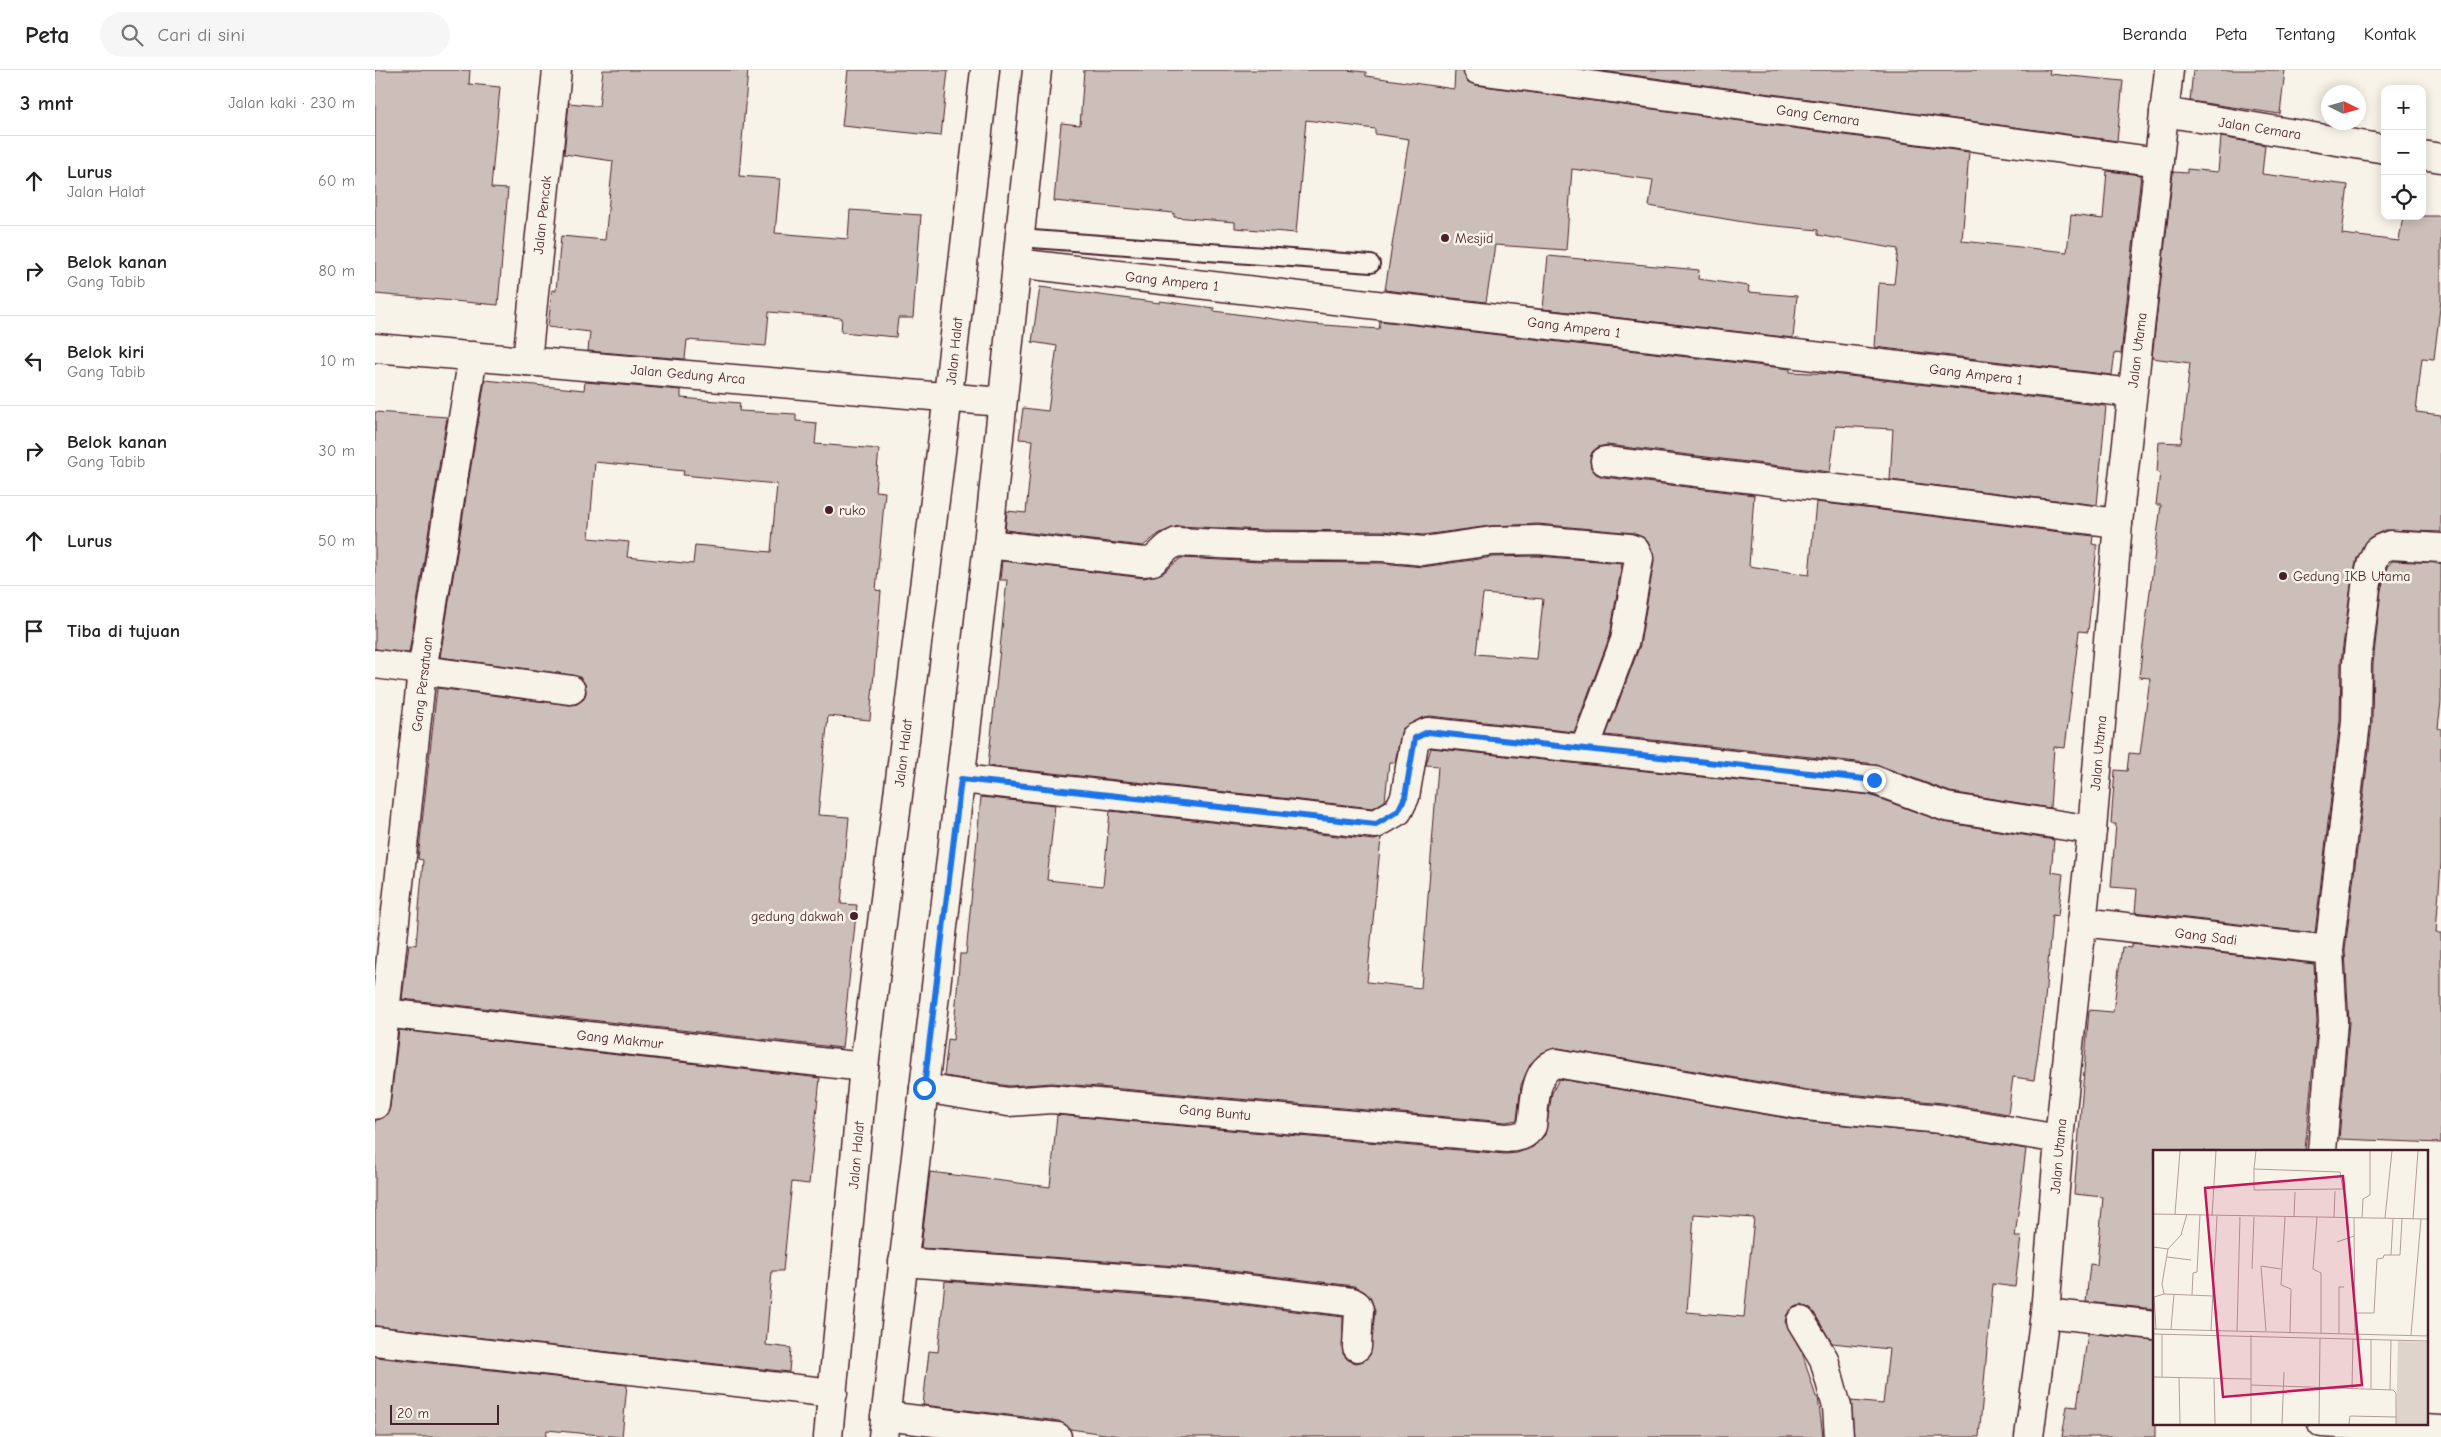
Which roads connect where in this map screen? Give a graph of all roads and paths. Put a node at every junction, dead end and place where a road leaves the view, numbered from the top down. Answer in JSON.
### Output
{"nodes":[{"id":1,"x":557,"y":70,"type":"edge"},
{"id":2,"x":985,"y":70,"type":"edge"},
{"id":3,"x":1037,"y":70,"type":"edge"},
{"id":4,"x":1478,"y":70,"type":"edge"},
{"id":5,"x":2169,"y":70,"type":"edge"},
{"id":6,"x":2164,"y":112,"type":"junction"},
{"id":7,"x":2381,"y":147,"type":"edge"},
{"id":8,"x":2426,"y":156,"type":"edge"},
{"id":9,"x":2441,"y":158,"type":"edge"},
{"id":10,"x":2159,"y":162,"type":"junction"},
{"id":11,"x":1017,"y":251,"type":"junction"},
{"id":12,"x":1371,"y":264,"type":"dead end"},
{"id":13,"x":375,"y":348,"type":"edge"},
{"id":14,"x":473,"y":356,"type":"junction"},
{"id":15,"x":527,"y":361,"type":"junction"},
{"id":16,"x":2132,"y":393,"type":"junction"},
{"id":17,"x":949,"y":396,"type":"junction"},
{"id":18,"x":1001,"y":402,"type":"junction"},
{"id":19,"x":1605,"y":461,"type":"dead end"},
{"id":20,"x":2118,"y":523,"type":"junction"},
{"id":21,"x":988,"y":544,"type":"junction"},
{"id":22,"x":2441,"y":548,"type":"edge"},
{"id":23,"x":375,"y":664,"type":"edge"},
{"id":24,"x":422,"y":671,"type":"junction"},
{"id":25,"x":571,"y":690,"type":"dead end"},
{"id":26,"x":1585,"y":748,"type":"junction"},
{"id":27,"x":961,"y":779,"type":"junction"},
{"id":28,"x":2092,"y":830,"type":"junction"},
{"id":29,"x":2082,"y":922,"type":"junction"},
{"id":30,"x":2329,"y":950,"type":"junction"},
{"id":31,"x":380,"y":1012,"type":"edge"},
{"id":32,"x":864,"y":1067,"type":"junction"},
{"id":33,"x":924,"y":1088,"type":"junction"},
{"id":34,"x":375,"y":1106,"type":"edge"},
{"id":35,"x":2059,"y":1139,"type":"junction"},
{"id":36,"x":2322,"y":1150,"type":"edge"},
{"id":37,"x":903,"y":1262,"type":"junction"},
{"id":38,"x":2045,"y":1313,"type":"junction"},
{"id":39,"x":1801,"y":1321,"type":"dead end"},
{"id":40,"x":2153,"y":1325,"type":"edge"},
{"id":41,"x":375,"y":1341,"type":"edge"},
{"id":42,"x":1357,"y":1347,"type":"dead end"},
{"id":43,"x":833,"y":1393,"type":"junction"},
{"id":44,"x":2339,"y":1424,"type":"edge"},
{"id":45,"x":884,"y":1427,"type":"edge"},
{"id":46,"x":2441,"y":1430,"type":"edge"},
{"id":47,"x":828,"y":1437,"type":"edge"},
{"id":48,"x":1057,"y":1437,"type":"edge"},
{"id":49,"x":1839,"y":1437,"type":"edge"},
{"id":50,"x":2029,"y":1437,"type":"edge"}],
"edges":[{"from":1,"to":15,"type":"street","name":"Jalan Pencak"},
{"from":2,"to":17,"type":"street","name":"Jalan Halat"},
{"from":3,"to":11,"type":"street"},
{"from":4,"to":10,"type":"street","name":"Gang Cemara"},
{"from":5,"to":6,"type":"street","name":"Jalan Utama"},
{"from":6,"to":7,"type":"street","name":"Jalan Cemara"},
{"from":6,"to":10,"type":"street","name":"Jalan Utama"},
{"from":8,"to":9,"type":"street"},
{"from":10,"to":16,"type":"street","name":"Jalan Utama"},
{"from":11,"to":12,"type":"lane"},
{"from":11,"to":16,"type":"street","name":"Gang Ampera 1"},
{"from":11,"to":18,"type":"street"},
{"from":13,"to":14,"type":"street","name":"Jalan Gedung Arca"},
{"from":14,"to":15,"type":"street","name":"Jalan Gedung Arca"},
{"from":14,"to":24,"type":"street","name":"Gang Persatuan"},
{"from":15,"to":17,"type":"street","name":"Jalan Gedung Arca"},
{"from":16,"to":20,"type":"street","name":"Jalan Utama"},
{"from":17,"to":18,"type":"street","name":"Jalan Gedung Arca"},
{"from":17,"to":32,"type":"street","name":"Jalan Halat"},
{"from":18,"to":21,"type":"street"},
{"from":19,"to":20,"type":"street"},
{"from":20,"to":28,"type":"street","name":"Jalan Utama"},
{"from":21,"to":26,"type":"street"},
{"from":21,"to":27,"type":"street"},
{"from":22,"to":30,"type":"street"},
{"from":23,"to":24,"type":"street"},
{"from":24,"to":25,"type":"street"},
{"from":24,"to":31,"type":"street","name":"Gang Persatuan"},
{"from":26,"to":27,"type":"street"},
{"from":26,"to":28,"type":"street"},
{"from":27,"to":33,"type":"street"},
{"from":28,"to":29,"type":"street","name":"Jalan Utama"},
{"from":29,"to":30,"type":"street","name":"Gang Sadi"},
{"from":29,"to":35,"type":"street","name":"Jalan Utama"},
{"from":30,"to":36,"type":"street"},
{"from":31,"to":32,"type":"street","name":"Gang Makmur"},
{"from":31,"to":34,"type":"street","name":"Gang Persatuan"},
{"from":32,"to":43,"type":"street","name":"Jalan Halat"},
{"from":33,"to":35,"type":"street","name":"Gang Buntu"},
{"from":33,"to":37,"type":"street"},
{"from":35,"to":38,"type":"street","name":"Jalan Utama"},
{"from":37,"to":42,"type":"street"},
{"from":37,"to":45,"type":"street"},
{"from":38,"to":40,"type":"street"},
{"from":38,"to":50,"type":"street","name":"Jalan Utama"},
{"from":39,"to":49,"type":"street"},
{"from":41,"to":43,"type":"street"},
{"from":43,"to":47,"type":"street","name":"Jalan Halat"},
{"from":44,"to":46,"type":"street"},
{"from":45,"to":48,"type":"street"}]}
